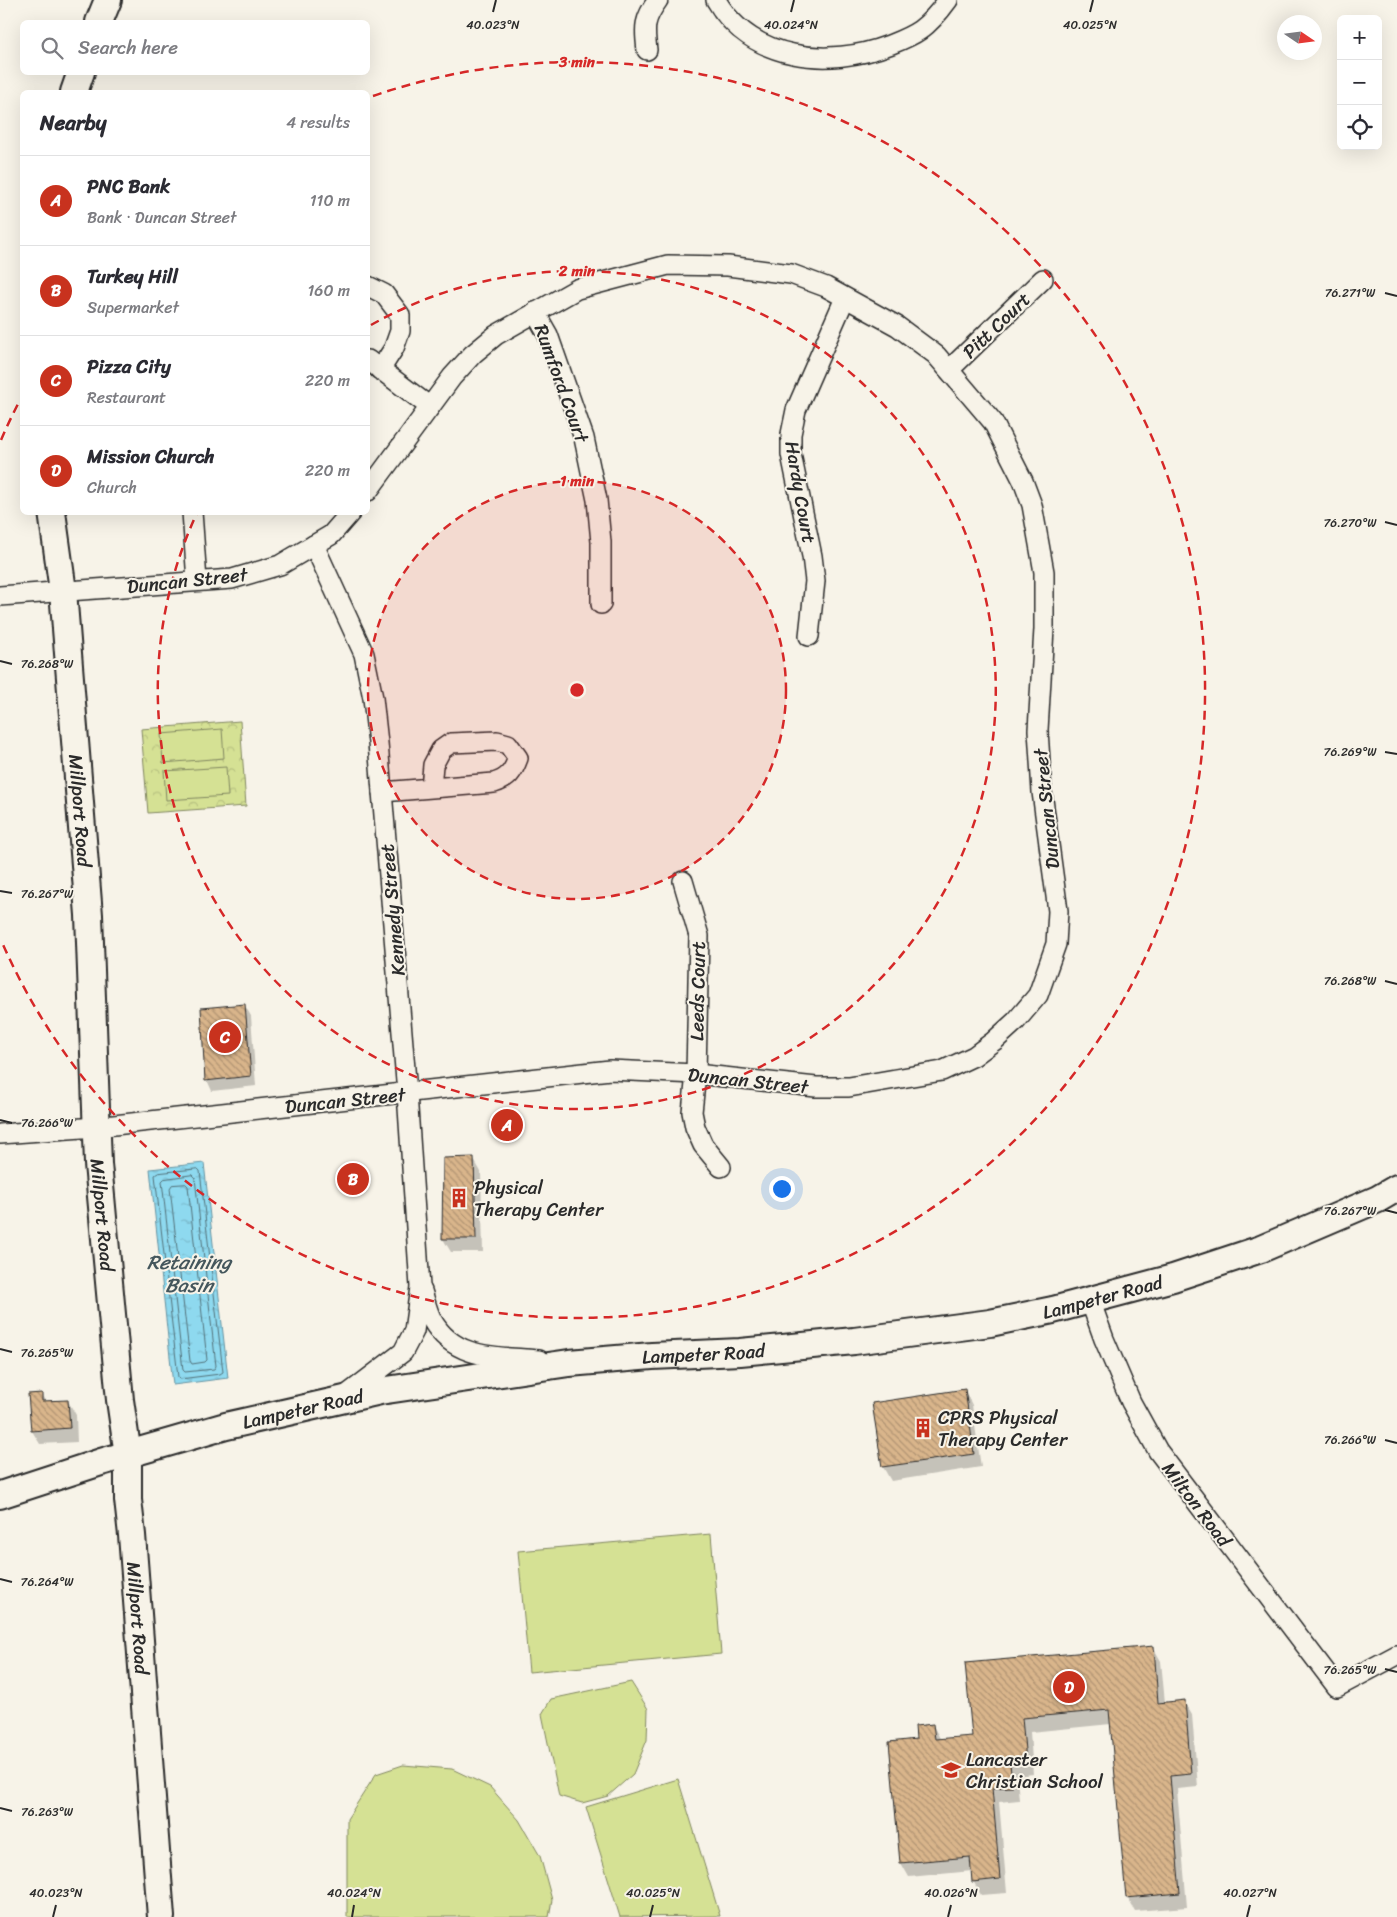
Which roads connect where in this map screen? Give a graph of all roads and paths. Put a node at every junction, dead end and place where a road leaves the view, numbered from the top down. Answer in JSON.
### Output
{"nodes":[{"id":1,"x":108,"y":0,"type":"edge"},
{"id":2,"x":658,"y":0,"type":"edge"},
{"id":3,"x":716,"y":0,"type":"edge"},
{"id":4,"x":948,"y":0,"type":"edge"},
{"id":5,"x":100,"y":20,"type":"edge"},
{"id":6,"x":647,"y":50,"type":"dead end"},
{"id":7,"x":80,"y":75,"type":"edge"},
{"id":8,"x":75,"y":90,"type":"edge"},
{"id":9,"x":1042,"y":279,"type":"dead end"},
{"id":10,"x":370,"y":287,"type":"edge"},
{"id":11,"x":845,"y":298,"type":"junction"},
{"id":12,"x":535,"y":312,"type":"junction"},
{"id":13,"x":374,"y":365,"type":"edge"},
{"id":14,"x":949,"y":370,"type":"junction"},
{"id":15,"x":430,"y":407,"type":"junction"},
{"id":16,"x":370,"y":488,"type":"edge"},
{"id":17,"x":52,"y":515,"type":"edge"},
{"id":18,"x":196,"y":515,"type":"edge"},
{"id":19,"x":348,"y":515,"type":"edge"},
{"id":20,"x":314,"y":545,"type":"junction"},
{"id":21,"x":198,"y":581,"type":"junction"},
{"id":22,"x":63,"y":591,"type":"junction"},
{"id":23,"x":0,"y":596,"type":"edge"},
{"id":24,"x":601,"y":604,"type":"dead end"},
{"id":25,"x":809,"y":636,"type":"dead end"},
{"id":26,"x":431,"y":788,"type":"dead end"},
{"id":27,"x":382,"y":792,"type":"junction"},
{"id":28,"x":683,"y":881,"type":"dead end"},
{"id":29,"x":696,"y":1074,"type":"junction"},
{"id":30,"x":407,"y":1093,"type":"junction"},
{"id":31,"x":96,"y":1127,"type":"junction"},
{"id":32,"x":0,"y":1134,"type":"edge"},
{"id":33,"x":721,"y":1167,"type":"dead end"},
{"id":34,"x":1397,"y":1188,"type":"edge"},
{"id":35,"x":420,"y":1287,"type":"junction"},
{"id":36,"x":1090,"y":1300,"type":"junction"},
{"id":37,"x":569,"y":1363,"type":"junction"},
{"id":38,"x":341,"y":1400,"type":"junction"},
{"id":39,"x":128,"y":1455,"type":"junction"},
{"id":40,"x":0,"y":1495,"type":"edge"},
{"id":41,"x":1397,"y":1655,"type":"edge"},
{"id":42,"x":161,"y":1917,"type":"edge"}],
"edges":[{"from":1,"to":5,"type":"main road"},
{"from":2,"to":6,"type":"street"},
{"from":3,"to":4,"type":"street"},
{"from":7,"to":8,"type":"main road"},
{"from":9,"to":14,"type":"street","name":"Pitt Court"},
{"from":10,"to":13,"type":"street"},
{"from":11,"to":12,"type":"street","name":"Duncan Street"},
{"from":11,"to":14,"type":"street","name":"Duncan Street"},
{"from":11,"to":25,"type":"street","name":"Hardy Court"},
{"from":12,"to":15,"type":"street","name":"Duncan Street"},
{"from":12,"to":24,"type":"street","name":"Rumford Court"},
{"from":13,"to":15,"type":"street"},
{"from":14,"to":29,"type":"street","name":"Duncan Street"},
{"from":15,"to":16,"type":"street","name":"Duncan Street"},
{"from":17,"to":22,"type":"main road","name":"Millport Road"},
{"from":18,"to":21,"type":"street"},
{"from":19,"to":20,"type":"street","name":"Duncan Street"},
{"from":20,"to":21,"type":"street","name":"Duncan Street"},
{"from":20,"to":27,"type":"street","name":"Kennedy Street"},
{"from":21,"to":22,"type":"street","name":"Duncan Street"},
{"from":22,"to":23,"type":"street","name":"Duncan Street"},
{"from":22,"to":31,"type":"main road","name":"Millport Road"},
{"from":26,"to":27,"type":"street"},
{"from":27,"to":30,"type":"street","name":"Kennedy Street"},
{"from":28,"to":29,"type":"street","name":"Leeds Court"},
{"from":29,"to":30,"type":"street","name":"Duncan Street"},
{"from":29,"to":33,"type":"street","name":"Leeds Court"},
{"from":30,"to":31,"type":"street","name":"Duncan Street"},
{"from":30,"to":35,"type":"street","name":"Kennedy Street"},
{"from":31,"to":32,"type":"street","name":"Duncan Street"},
{"from":31,"to":39,"type":"main road","name":"Millport Road"},
{"from":34,"to":36,"type":"main road","name":"Lampeter Road"},
{"from":35,"to":37,"type":"street","name":"Kennedy Street"},
{"from":35,"to":38,"type":"street","name":"Kennedy Street"},
{"from":36,"to":37,"type":"main road","name":"Lampeter Road"},
{"from":36,"to":41,"type":"street","name":"Milton Road"},
{"from":37,"to":38,"type":"main road","name":"Lampeter Road"},
{"from":38,"to":39,"type":"main road","name":"Lampeter Road"},
{"from":39,"to":40,"type":"main road","name":"Lampeter Road"},
{"from":39,"to":42,"type":"main road","name":"Millport Road"}]}
